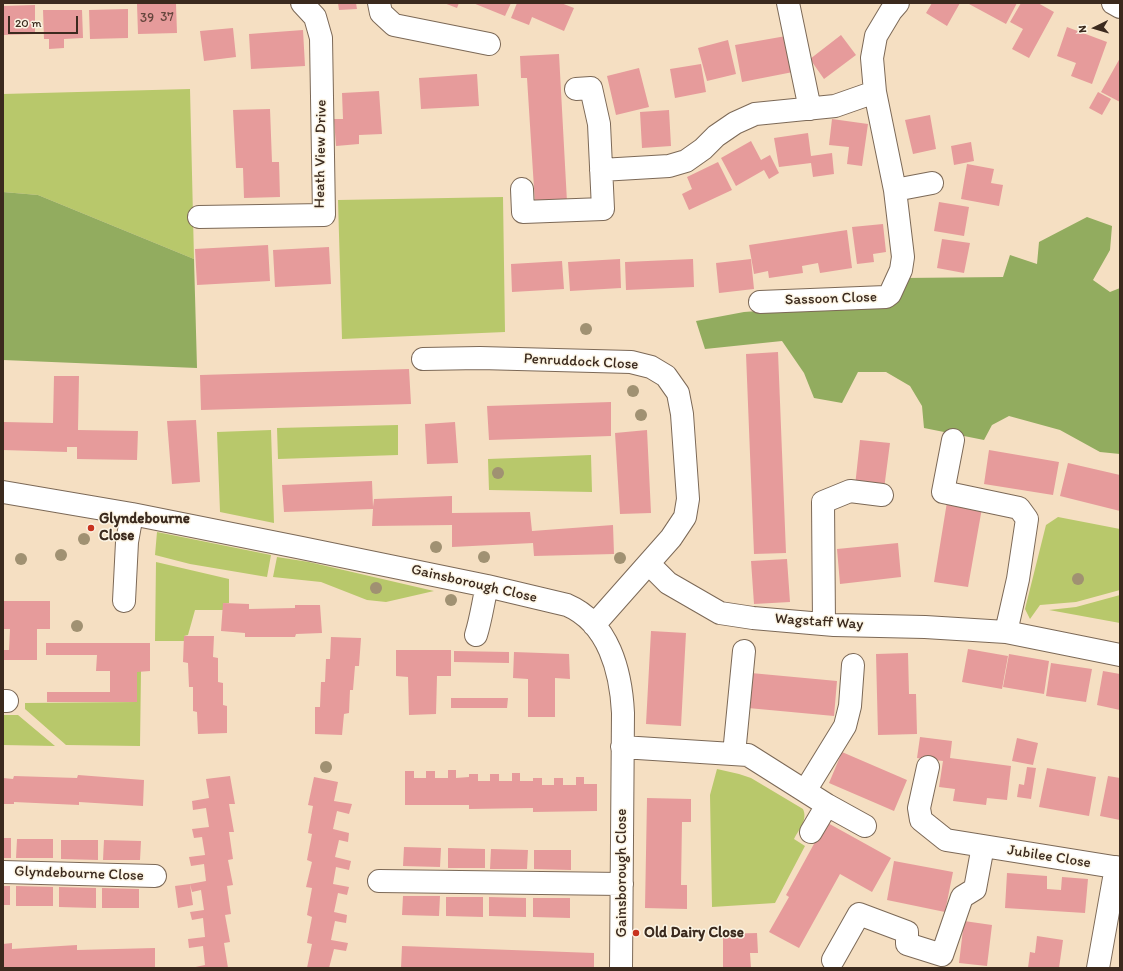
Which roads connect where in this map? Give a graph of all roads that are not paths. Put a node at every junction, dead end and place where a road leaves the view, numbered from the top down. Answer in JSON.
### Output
{"nodes":[{"id":1,"x":302,"y":3,"type":"edge"},
{"id":2,"x":379,"y":3,"type":"edge"},
{"id":3,"x":788,"y":3,"type":"edge"},
{"id":4,"x":898,"y":3,"type":"edge"},
{"id":5,"x":1113,"y":3,"type":"edge"},
{"id":6,"x":1120,"y":7,"type":"edge"},
{"id":7,"x":489,"y":44,"type":"dead end"},
{"id":8,"x":576,"y":89,"type":"dead end"},
{"id":9,"x":875,"y":92,"type":"junction"},
{"id":10,"x":810,"y":109,"type":"junction"},
{"id":11,"x":601,"y":170,"type":"junction"},
{"id":12,"x":932,"y":184,"type":"dead end"},
{"id":13,"x":522,"y":189,"type":"dead end"},
{"id":14,"x":895,"y":190,"type":"junction"},
{"id":15,"x":199,"y":217,"type":"dead end"},
{"id":16,"x":760,"y":302,"type":"dead end"},
{"id":17,"x":423,"y":359,"type":"dead end"},
{"id":18,"x":953,"y":440,"type":"dead end"},
{"id":19,"x":3,"y":492,"type":"edge"},
{"id":20,"x":882,"y":495,"type":"dead end"},
{"id":21,"x":132,"y":514,"type":"junction"},
{"id":22,"x":649,"y":564,"type":"junction"},
{"id":23,"x":486,"y":586,"type":"junction"},
{"id":24,"x":124,"y":601,"type":"dead end"},
{"id":25,"x":824,"y":624,"type":"junction"},
{"id":26,"x":594,"y":625,"type":"junction"},
{"id":27,"x":1006,"y":632,"type":"junction"},
{"id":28,"x":476,"y":635,"type":"dead end"},
{"id":29,"x":744,"y":652,"type":"dead end"},
{"id":30,"x":1120,"y":655,"type":"edge"},
{"id":31,"x":853,"y":665,"type":"dead end"},
{"id":32,"x":622,"y":747,"type":"junction"},
{"id":33,"x":734,"y":754,"type":"junction"},
{"id":34,"x":928,"y":767,"type":"dead end"},
{"id":35,"x":805,"y":791,"type":"junction"},
{"id":36,"x":827,"y":805,"type":"junction"},
{"id":37,"x":865,"y":826,"type":"dead end"},
{"id":38,"x":811,"y":832,"type":"dead end"},
{"id":39,"x":983,"y":846,"type":"junction"},
{"id":40,"x":1118,"y":868,"type":"edge"},
{"id":41,"x":3,"y":872,"type":"edge"},
{"id":42,"x":155,"y":876,"type":"dead end"},
{"id":43,"x":380,"y":880,"type":"dead end"},
{"id":44,"x":622,"y":884,"type":"junction"},
{"id":45,"x":833,"y":960,"type":"dead end"},
{"id":46,"x":621,"y":968,"type":"edge"},
{"id":47,"x":1098,"y":968,"type":"edge"}],
"edges":[{"from":1,"to":15,"type":"street","name":"Heath View Drive"},
{"from":2,"to":7,"type":"street"},
{"from":3,"to":10,"type":"street"},
{"from":4,"to":9,"type":"street","name":"Sassoon Close"},
{"from":5,"to":6,"type":"street"},
{"from":8,"to":11,"type":"street"},
{"from":9,"to":10,"type":"street"},
{"from":9,"to":14,"type":"street","name":"Sassoon Close"},
{"from":10,"to":11,"type":"street"},
{"from":11,"to":13,"type":"street"},
{"from":12,"to":14,"type":"street"},
{"from":14,"to":16,"type":"street","name":"Sassoon Close"},
{"from":17,"to":22,"type":"street","name":"Penruddock Close"},
{"from":18,"to":27,"type":"street"},
{"from":19,"to":21,"type":"street","name":"Gainsborough Close"},
{"from":20,"to":25,"type":"street"},
{"from":21,"to":23,"type":"street","name":"Gainsborough Close"},
{"from":21,"to":24,"type":"street"},
{"from":22,"to":25,"type":"street","name":"Wagstaff Way"},
{"from":22,"to":26,"type":"street","name":"Penruddock Close"},
{"from":23,"to":26,"type":"street","name":"Gainsborough Close"},
{"from":23,"to":28,"type":"street"},
{"from":25,"to":27,"type":"street","name":"Wagstaff Way"},
{"from":26,"to":32,"type":"street","name":"Gainsborough Close"},
{"from":27,"to":30,"type":"street","name":"Wagstaff Way"},
{"from":29,"to":33,"type":"street"},
{"from":31,"to":35,"type":"street"},
{"from":32,"to":33,"type":"street"},
{"from":32,"to":44,"type":"street","name":"Gainsborough Close"},
{"from":33,"to":35,"type":"street"},
{"from":34,"to":39,"type":"street","name":"Jubilee Close"},
{"from":35,"to":36,"type":"street"},
{"from":36,"to":37,"type":"street"},
{"from":36,"to":38,"type":"street"},
{"from":39,"to":40,"type":"street","name":"Jubilee Close"},
{"from":39,"to":45,"type":"street"},
{"from":40,"to":47,"type":"street","name":"Jubilee Close"},
{"from":41,"to":42,"type":"street","name":"Glyndebourne Close"},
{"from":43,"to":44,"type":"street"},
{"from":44,"to":46,"type":"street","name":"Gainsborough Close"}]}
